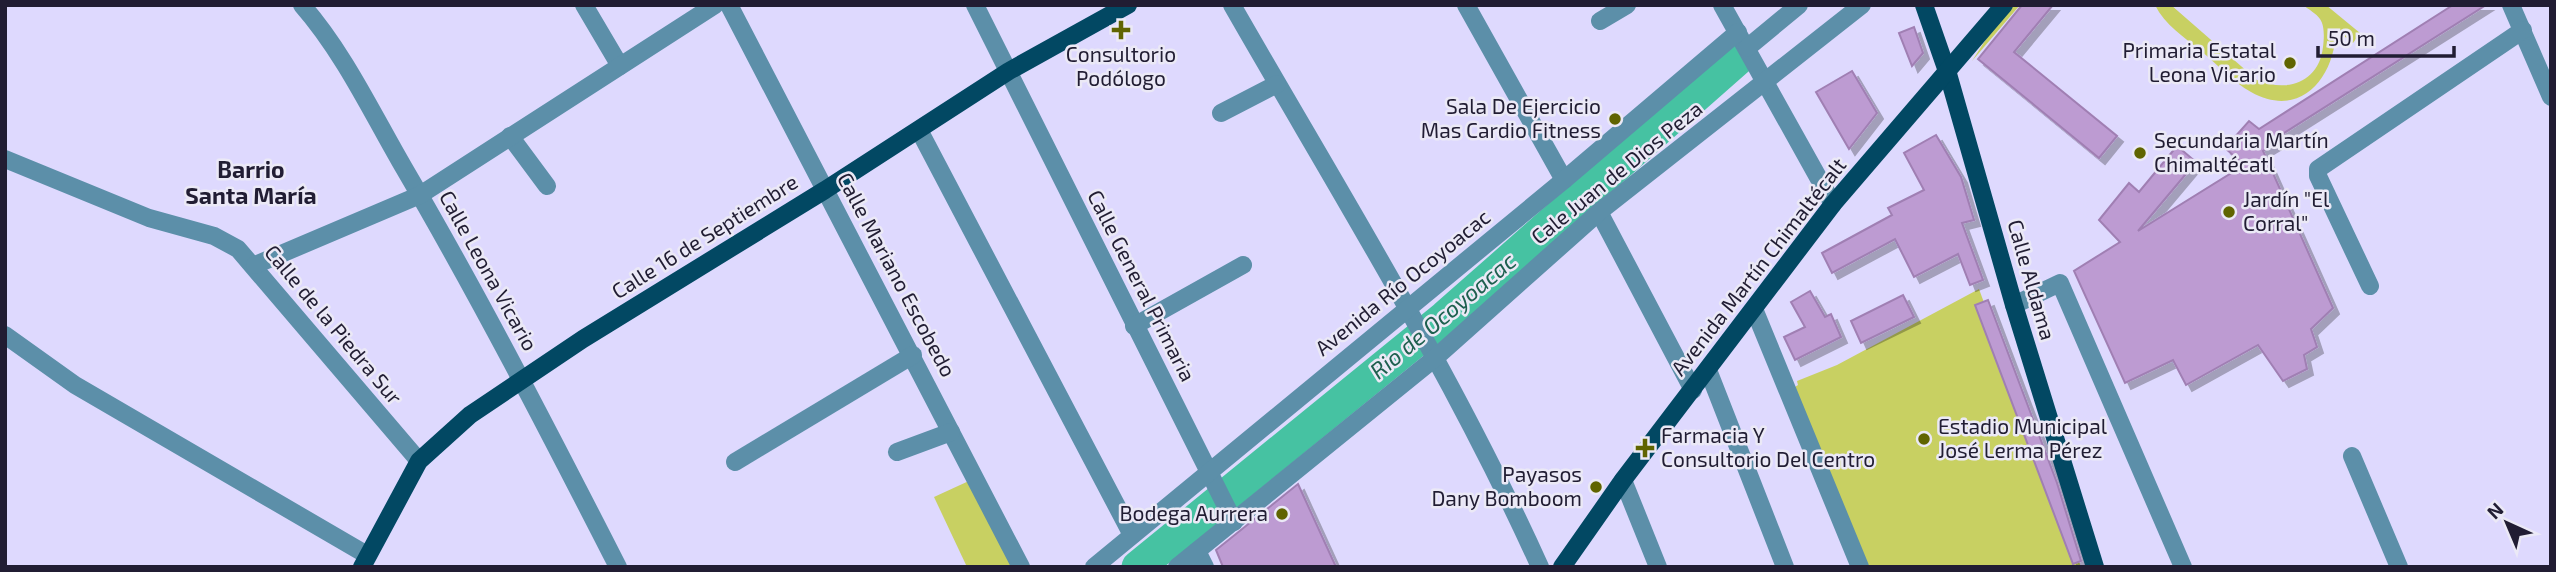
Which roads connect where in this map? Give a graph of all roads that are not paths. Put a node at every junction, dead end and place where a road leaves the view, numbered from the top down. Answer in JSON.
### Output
{"nodes":[{"id":1,"x":302,"y":5,"type":"edge"},
{"id":2,"x":584,"y":5,"type":"edge"},
{"id":3,"x":715,"y":5,"type":"edge"},
{"id":4,"x":729,"y":5,"type":"edge"},
{"id":5,"x":975,"y":5,"type":"edge"},
{"id":6,"x":1128,"y":5,"type":"edge"},
{"id":7,"x":1232,"y":5,"type":"edge"},
{"id":8,"x":1466,"y":5,"type":"edge"},
{"id":9,"x":1627,"y":5,"type":"edge"},
{"id":10,"x":1723,"y":5,"type":"edge"},
{"id":11,"x":1800,"y":5,"type":"edge"},
{"id":12,"x":1862,"y":5,"type":"edge"},
{"id":13,"x":1924,"y":5,"type":"edge"},
{"id":14,"x":2004,"y":5,"type":"edge"},
{"id":15,"x":2511,"y":5,"type":"edge"},
{"id":16,"x":1600,"y":21,"type":"dead end"},
{"id":17,"x":2523,"y":30,"type":"junction"},
{"id":18,"x":1738,"y":32,"type":"junction"},
{"id":19,"x":1747,"y":48,"type":"junction"},
{"id":20,"x":620,"y":66,"type":"junction"},
{"id":21,"x":1009,"y":71,"type":"junction"},
{"id":22,"x":1948,"y":74,"type":"junction"},
{"id":23,"x":1278,"y":84,"type":"junction"},
{"id":24,"x":1766,"y":84,"type":"junction"},
{"id":25,"x":2551,"y":97,"type":"edge"},
{"id":26,"x":1221,"y":113,"type":"dead end"},
{"id":27,"x":919,"y":130,"type":"junction"},
{"id":28,"x":510,"y":136,"type":"junction"},
{"id":29,"x":5,"y":159,"type":"edge"},
{"id":30,"x":1564,"y":180,"type":"junction"},
{"id":31,"x":547,"y":186,"type":"dead end"},
{"id":32,"x":825,"y":190,"type":"junction"},
{"id":33,"x":420,"y":195,"type":"junction"},
{"id":34,"x":1833,"y":204,"type":"junction"},
{"id":35,"x":1599,"y":212,"type":"junction"},
{"id":36,"x":255,"y":265,"type":"junction"},
{"id":37,"x":1243,"y":265,"type":"dead end"},
{"id":38,"x":2370,"y":286,"type":"dead end"},
{"id":39,"x":2014,"y":305,"type":"junction"},
{"id":40,"x":1754,"y":309,"type":"junction"},
{"id":41,"x":1410,"y":312,"type":"junction"},
{"id":42,"x":1134,"y":326,"type":"junction"},
{"id":43,"x":5,"y":335,"type":"edge"},
{"id":44,"x":913,"y":355,"type":"junction"},
{"id":45,"x":1434,"y":355,"type":"junction"},
{"id":46,"x":1708,"y":370,"type":"junction"},
{"id":47,"x":522,"y":379,"type":"junction"},
{"id":48,"x":1693,"y":390,"type":"junction"},
{"id":49,"x":951,"y":432,"type":"junction"},
{"id":50,"x":897,"y":452,"type":"dead end"},
{"id":51,"x":2351,"y":456,"type":"dead end"},
{"id":52,"x":419,"y":461,"type":"junction"},
{"id":53,"x":736,"y":462,"type":"dead end"},
{"id":54,"x":1213,"y":478,"type":"junction"},
{"id":55,"x":1623,"y":480,"type":"junction"},
{"id":56,"x":1232,"y":518,"type":"junction"},
{"id":57,"x":1132,"y":535,"type":"junction"},
{"id":58,"x":1201,"y":559,"type":"edge"},
{"id":59,"x":364,"y":561,"type":"edge"},
{"id":60,"x":618,"y":567,"type":"edge"},
{"id":61,"x":1021,"y":567,"type":"edge"},
{"id":62,"x":1094,"y":567,"type":"edge"},
{"id":63,"x":1177,"y":567,"type":"edge"},
{"id":64,"x":1540,"y":567,"type":"edge"},
{"id":65,"x":1562,"y":567,"type":"edge"},
{"id":66,"x":1658,"y":567,"type":"edge"},
{"id":67,"x":1785,"y":567,"type":"edge"},
{"id":68,"x":1860,"y":567,"type":"edge"},
{"id":69,"x":2095,"y":567,"type":"edge"},
{"id":70,"x":2183,"y":567,"type":"edge"},
{"id":71,"x":2399,"y":567,"type":"edge"}],
"edges":[{"from":1,"to":33,"type":"street","name":"Calle Leona Vicario"},
{"from":2,"to":20,"type":"street"},
{"from":3,"to":20,"type":"street"},
{"from":4,"to":32,"type":"street","name":"Calle Mariano Escobedo"},
{"from":5,"to":21,"type":"street","name":"Calle General Primaria"},
{"from":6,"to":21,"type":"main road","name":"Calle 16 de Septiembre"},
{"from":7,"to":23,"type":"street"},
{"from":8,"to":30,"type":"street"},
{"from":9,"to":16,"type":"street"},
{"from":10,"to":18,"type":"street"},
{"from":11,"to":19,"type":"street"},
{"from":12,"to":24,"type":"street","name":"Cale Juan de Dios Peza"},
{"from":13,"to":22,"type":"main road","name":"Calle Aldama"},
{"from":14,"to":22,"type":"main road","name":"Avenida Martín Chimaltécalt"},
{"from":15,"to":17,"type":"street"},
{"from":17,"to":25,"type":"street"},
{"from":17,"to":38,"type":"street"},
{"from":18,"to":19,"type":"street"},
{"from":18,"to":30,"type":"street","name":"Avenida Río Ocoyoacac"},
{"from":19,"to":24,"type":"street"},
{"from":20,"to":28,"type":"street"},
{"from":21,"to":27,"type":"main road","name":"Calle 16 de Septiembre"},
{"from":21,"to":42,"type":"street","name":"Calle General Primaria"},
{"from":22,"to":34,"type":"main road","name":"Avenida Martín Chimaltécalt"},
{"from":22,"to":39,"type":"main road","name":"Calle Aldama"},
{"from":23,"to":26,"type":"street"},
{"from":23,"to":41,"type":"street"},
{"from":24,"to":34,"type":"street"},
{"from":24,"to":35,"type":"street","name":"Cale Juan de Dios Peza"},
{"from":27,"to":32,"type":"main road","name":"Calle 16 de Septiembre"},
{"from":27,"to":57,"type":"street"},
{"from":28,"to":31,"type":"street"},
{"from":28,"to":33,"type":"street"},
{"from":29,"to":36,"type":"street","name":"Calle de la Piedra Sur"},
{"from":30,"to":41,"type":"street","name":"Avenida Río Ocoyoacac"},
{"from":32,"to":44,"type":"street","name":"Calle Mariano Escobedo"},
{"from":32,"to":47,"type":"main road","name":"Calle 16 de Septiembre"},
{"from":33,"to":36,"type":"street"},
{"from":33,"to":47,"type":"street","name":"Calle Leona Vicario"},
{"from":34,"to":40,"type":"main road","name":"Avenida Martín Chimaltécalt"},
{"from":35,"to":45,"type":"street","name":"Cale Juan de Dios Peza"},
{"from":35,"to":48,"type":"street"},
{"from":36,"to":52,"type":"street","name":"Calle de la Piedra Sur"},
{"from":37,"to":42,"type":"street"},
{"from":39,"to":69,"type":"main road","name":"Calle Aldama"},
{"from":39,"to":70,"type":"street"},
{"from":40,"to":46,"type":"main road","name":"Avenida Martín Chimaltécalt"},
{"from":40,"to":68,"type":"street"},
{"from":41,"to":45,"type":"street"},
{"from":41,"to":54,"type":"street","name":"Avenida Río Ocoyoacac"},
{"from":42,"to":54,"type":"street","name":"Calle General Primaria"},
{"from":43,"to":59,"type":"street"},
{"from":44,"to":49,"type":"street","name":"Calle Mariano Escobedo"},
{"from":44,"to":53,"type":"street"},
{"from":45,"to":56,"type":"street","name":"Cale Juan de Dios Peza"},
{"from":45,"to":64,"type":"street"},
{"from":46,"to":48,"type":"main road","name":"Avenida Martín Chimaltécalt"},
{"from":46,"to":67,"type":"street"},
{"from":47,"to":52,"type":"main road","name":"Calle 16 de Septiembre"},
{"from":47,"to":60,"type":"street","name":"Calle Leona Vicario"},
{"from":48,"to":55,"type":"main road","name":"Avenida Martín Chimaltécalt"},
{"from":49,"to":50,"type":"street"},
{"from":49,"to":61,"type":"street","name":"Calle Mariano Escobedo"},
{"from":51,"to":71,"type":"street"},
{"from":52,"to":59,"type":"main road","name":"Calle 16 de Septiembre"},
{"from":54,"to":56,"type":"street","name":"Calle General Primaria"},
{"from":54,"to":57,"type":"street","name":"Avenida Río Ocoyoacac"},
{"from":55,"to":65,"type":"main road","name":"Avenida Martín Chimaltécalt"},
{"from":55,"to":66,"type":"street"},
{"from":56,"to":58,"type":"street","name":"Cale Juan de Dios Peza"},
{"from":57,"to":62,"type":"street","name":"Avenida Río Ocoyoacac"},
{"from":58,"to":63,"type":"street","name":"Cale Juan de Dios Peza"}]}
